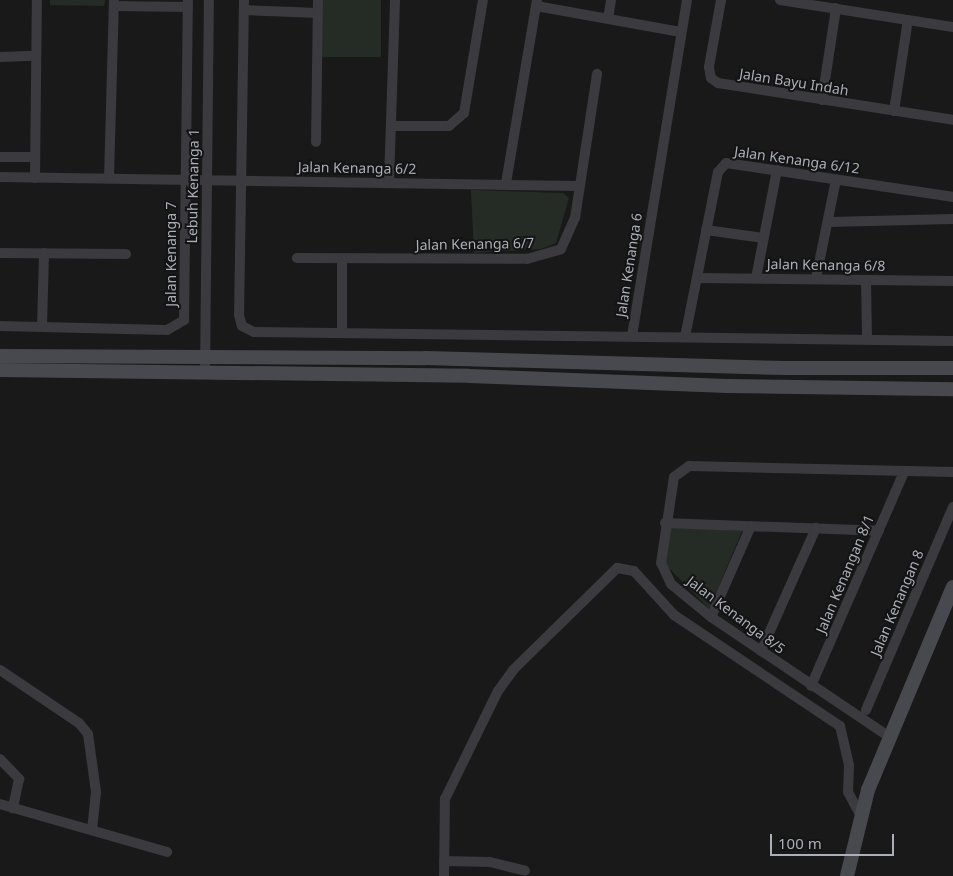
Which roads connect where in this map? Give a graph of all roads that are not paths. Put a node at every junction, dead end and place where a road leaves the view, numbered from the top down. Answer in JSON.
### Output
{"nodes":[{"id":1,"x":37,"y":0,"type":"edge"},
{"id":2,"x":209,"y":0,"type":"edge"},
{"id":3,"x":318,"y":0,"type":"edge"},
{"id":4,"x":395,"y":0,"type":"edge"},
{"id":5,"x":483,"y":0,"type":"edge"},
{"id":6,"x":611,"y":0,"type":"edge"},
{"id":7,"x":687,"y":0,"type":"edge"},
{"id":8,"x":721,"y":0,"type":"edge"},
{"id":9,"x":780,"y":0,"type":"edge"},
{"id":10,"x":114,"y":3,"type":"edge"},
{"id":11,"x":188,"y":3,"type":"edge"},
{"id":12,"x":536,"y":3,"type":"edge"},
{"id":13,"x":244,"y":5,"type":"edge"},
{"id":14,"x":836,"y":8,"type":"junction"},
{"id":15,"x":318,"y":13,"type":"junction"},
{"id":16,"x":608,"y":19,"type":"junction"},
{"id":17,"x":908,"y":20,"type":"junction"},
{"id":18,"x":953,"y":28,"type":"edge"},
{"id":19,"x":681,"y":32,"type":"junction"},
{"id":20,"x":35,"y":56,"type":"junction"},
{"id":21,"x":0,"y":57,"type":"edge"},
{"id":22,"x":597,"y":74,"type":"dead end"},
{"id":23,"x":822,"y":100,"type":"junction"},
{"id":24,"x":894,"y":111,"type":"junction"},
{"id":25,"x":953,"y":120,"type":"edge"},
{"id":26,"x":392,"y":126,"type":"junction"},
{"id":27,"x":316,"y":142,"type":"dead end"},
{"id":28,"x":0,"y":157,"type":"edge"},
{"id":29,"x":34,"y":157,"type":"junction"},
{"id":30,"x":777,"y":170,"type":"junction"},
{"id":31,"x":0,"y":177,"type":"edge"},
{"id":32,"x":34,"y":178,"type":"junction"},
{"id":33,"x":110,"y":178,"type":"junction"},
{"id":34,"x":184,"y":180,"type":"junction"},
{"id":35,"x":207,"y":180,"type":"junction"},
{"id":36,"x":241,"y":180,"type":"junction"},
{"id":37,"x":836,"y":180,"type":"junction"},
{"id":38,"x":390,"y":182,"type":"junction"},
{"id":39,"x":506,"y":183,"type":"junction"},
{"id":40,"x":580,"y":186,"type":"junction"},
{"id":41,"x":953,"y":197,"type":"edge"},
{"id":42,"x":953,"y":220,"type":"edge"},
{"id":43,"x":828,"y":222,"type":"junction"},
{"id":44,"x":706,"y":230,"type":"junction"},
{"id":45,"x":763,"y":238,"type":"junction"},
{"id":46,"x":0,"y":253,"type":"edge"},
{"id":47,"x":44,"y":253,"type":"junction"},
{"id":48,"x":126,"y":254,"type":"dead end"},
{"id":49,"x":297,"y":258,"type":"dead end"},
{"id":50,"x":342,"y":259,"type":"junction"},
{"id":51,"x":698,"y":278,"type":"junction"},
{"id":52,"x":756,"y":278,"type":"junction"},
{"id":53,"x":816,"y":278,"type":"junction"},
{"id":54,"x":866,"y":280,"type":"junction"},
{"id":55,"x":953,"y":282,"type":"edge"},
{"id":56,"x":0,"y":326,"type":"edge"},
{"id":57,"x":42,"y":326,"type":"junction"},
{"id":58,"x":342,"y":331,"type":"junction"},
{"id":59,"x":632,"y":336,"type":"junction"},
{"id":60,"x":685,"y":337,"type":"junction"},
{"id":61,"x":867,"y":340,"type":"junction"},
{"id":62,"x":953,"y":341,"type":"edge"},
{"id":63,"x":0,"y":356,"type":"edge"},
{"id":64,"x":205,"y":358,"type":"junction"},
{"id":65,"x":953,"y":368,"type":"edge"},
{"id":66,"x":0,"y":370,"type":"edge"},
{"id":67,"x":205,"y":373,"type":"junction"},
{"id":68,"x":953,"y":389,"type":"edge"},
{"id":69,"x":904,"y":472,"type":"junction"},
{"id":70,"x":953,"y":472,"type":"edge"},
{"id":71,"x":953,"y":507,"type":"edge"},
{"id":72,"x":666,"y":523,"type":"junction"},
{"id":73,"x":751,"y":526,"type":"junction"},
{"id":74,"x":816,"y":528,"type":"junction"},
{"id":75,"x":878,"y":531,"type":"junction"},
{"id":76,"x":953,"y":587,"type":"edge"},
{"id":77,"x":711,"y":617,"type":"junction"},
{"id":78,"x":761,"y":652,"type":"junction"},
{"id":79,"x":0,"y":670,"type":"edge"},
{"id":80,"x":811,"y":686,"type":"junction"},
{"id":81,"x":866,"y":710,"type":"dead end"},
{"id":82,"x":888,"y":736,"type":"junction"},
{"id":83,"x":0,"y":758,"type":"edge"},
{"id":84,"x":0,"y":804,"type":"edge"},
{"id":85,"x":13,"y":808,"type":"junction"},
{"id":86,"x":860,"y":815,"type":"junction"},
{"id":87,"x":92,"y":830,"type":"junction"},
{"id":88,"x":167,"y":852,"type":"dead end"},
{"id":89,"x":444,"y":861,"type":"junction"},
{"id":90,"x":525,"y":870,"type":"dead end"},
{"id":91,"x":444,"y":876,"type":"edge"},
{"id":92,"x":847,"y":876,"type":"edge"}],
"edges":[{"from":1,"to":20,"type":"street"},
{"from":2,"to":35,"type":"street","name":"Lebuh Kenanga 1"},
{"from":3,"to":15,"type":"street"},
{"from":4,"to":26,"type":"street"},
{"from":5,"to":26,"type":"street"},
{"from":6,"to":16,"type":"street"},
{"from":7,"to":19,"type":"street","name":"Jalan Kenanga 6"},
{"from":8,"to":23,"type":"street","name":"Jalan Bayu Indah"},
{"from":9,"to":14,"type":"street"},
{"from":10,"to":11,"type":"street"},
{"from":10,"to":33,"type":"street"},
{"from":11,"to":34,"type":"street","name":"Jalan Kenanga 7"},
{"from":12,"to":16,"type":"street"},
{"from":12,"to":39,"type":"street"},
{"from":13,"to":15,"type":"street"},
{"from":13,"to":36,"type":"street"},
{"from":14,"to":17,"type":"street"},
{"from":14,"to":23,"type":"street"},
{"from":15,"to":27,"type":"street"},
{"from":16,"to":19,"type":"street"},
{"from":17,"to":18,"type":"street"},
{"from":17,"to":24,"type":"street"},
{"from":19,"to":59,"type":"street","name":"Jalan Kenanga 6"},
{"from":20,"to":21,"type":"street"},
{"from":20,"to":29,"type":"street"},
{"from":22,"to":40,"type":"street","name":"Jalan Kenanga 6/7"},
{"from":23,"to":24,"type":"street","name":"Jalan Bayu Indah"},
{"from":24,"to":25,"type":"street","name":"Jalan Bayu Indah"},
{"from":26,"to":38,"type":"street"},
{"from":28,"to":29,"type":"street"},
{"from":29,"to":32,"type":"street"},
{"from":30,"to":37,"type":"street","name":"Jalan Kenanga 6/12"},
{"from":30,"to":44,"type":"street","name":"Jalan Kenanga 6/12"},
{"from":30,"to":45,"type":"street"},
{"from":31,"to":32,"type":"street","name":"Jalan Kenanga 6/2"},
{"from":32,"to":33,"type":"street","name":"Jalan Kenanga 6/2"},
{"from":33,"to":34,"type":"street","name":"Jalan Kenanga 6/2"},
{"from":34,"to":35,"type":"street","name":"Jalan Kenanga 6/2"},
{"from":34,"to":57,"type":"street","name":"Jalan Kenanga 7"},
{"from":35,"to":36,"type":"street","name":"Jalan Kenanga 6/2"},
{"from":35,"to":64,"type":"street","name":"Lebuh Kenanga 1"},
{"from":36,"to":38,"type":"street","name":"Jalan Kenanga 6/2"},
{"from":36,"to":58,"type":"street"},
{"from":37,"to":41,"type":"street","name":"Jalan Kenanga 6/12"},
{"from":37,"to":43,"type":"street"},
{"from":38,"to":39,"type":"street","name":"Jalan Kenanga 6/2"},
{"from":39,"to":40,"type":"street","name":"Jalan Kenanga 6/2"},
{"from":40,"to":50,"type":"street","name":"Jalan Kenanga 6/7"},
{"from":42,"to":43,"type":"street"},
{"from":43,"to":53,"type":"street"},
{"from":44,"to":45,"type":"street"},
{"from":44,"to":51,"type":"street","name":"Jalan Kenanga 6/12"},
{"from":45,"to":52,"type":"street"},
{"from":46,"to":47,"type":"street"},
{"from":47,"to":48,"type":"street"},
{"from":47,"to":57,"type":"street"},
{"from":49,"to":50,"type":"street","name":"Jalan Kenanga 6/7"},
{"from":50,"to":58,"type":"street"},
{"from":51,"to":52,"type":"street","name":"Jalan Kenanga 6/8"},
{"from":51,"to":60,"type":"street","name":"Jalan Kenanga 6/12"},
{"from":52,"to":53,"type":"street","name":"Jalan Kenanga 6/8"},
{"from":53,"to":54,"type":"street","name":"Jalan Kenanga 6/8"},
{"from":54,"to":55,"type":"street","name":"Jalan Kenanga 6/8"},
{"from":54,"to":61,"type":"street"},
{"from":56,"to":57,"type":"street","name":"Jalan Kenanga 7"},
{"from":58,"to":59,"type":"street"},
{"from":59,"to":60,"type":"street","name":"Jalan Kenanga 6"},
{"from":60,"to":61,"type":"street","name":"Jalan Kenanga 6"},
{"from":61,"to":62,"type":"street","name":"Jalan Kenanga 6"},
{"from":63,"to":64,"type":"street"},
{"from":64,"to":65,"type":"street"},
{"from":64,"to":67,"type":"street","name":"Lebuh Kenanga 1"},
{"from":66,"to":67,"type":"street"},
{"from":67,"to":68,"type":"street"},
{"from":69,"to":70,"type":"street","name":"Jalan Kenanga 8/5"},
{"from":69,"to":72,"type":"street","name":"Jalan Kenanga 8/5"},
{"from":69,"to":75,"type":"street","name":"Jalan Kenangan 8/1"},
{"from":71,"to":81,"type":"street","name":"Jalan Kenangan 8"},
{"from":72,"to":73,"type":"street"},
{"from":72,"to":77,"type":"street","name":"Jalan Kenanga 8/5"},
{"from":73,"to":74,"type":"street"},
{"from":73,"to":77,"type":"street"},
{"from":74,"to":75,"type":"street"},
{"from":74,"to":78,"type":"street"},
{"from":75,"to":80,"type":"street","name":"Jalan Kenangan 8/1"},
{"from":76,"to":82,"type":"street"},
{"from":77,"to":78,"type":"street","name":"Jalan Kenanga 8/5"},
{"from":78,"to":80,"type":"street","name":"Jalan Kenanga 8/5"},
{"from":79,"to":87,"type":"street"},
{"from":80,"to":82,"type":"street","name":"Jalan Kenanga 8/5"},
{"from":82,"to":86,"type":"street"},
{"from":83,"to":85,"type":"street"},
{"from":84,"to":85,"type":"street"},
{"from":85,"to":87,"type":"street"},
{"from":86,"to":89,"type":"street"},
{"from":86,"to":92,"type":"street"},
{"from":87,"to":88,"type":"street"},
{"from":89,"to":90,"type":"street"},
{"from":89,"to":91,"type":"street"}]}
